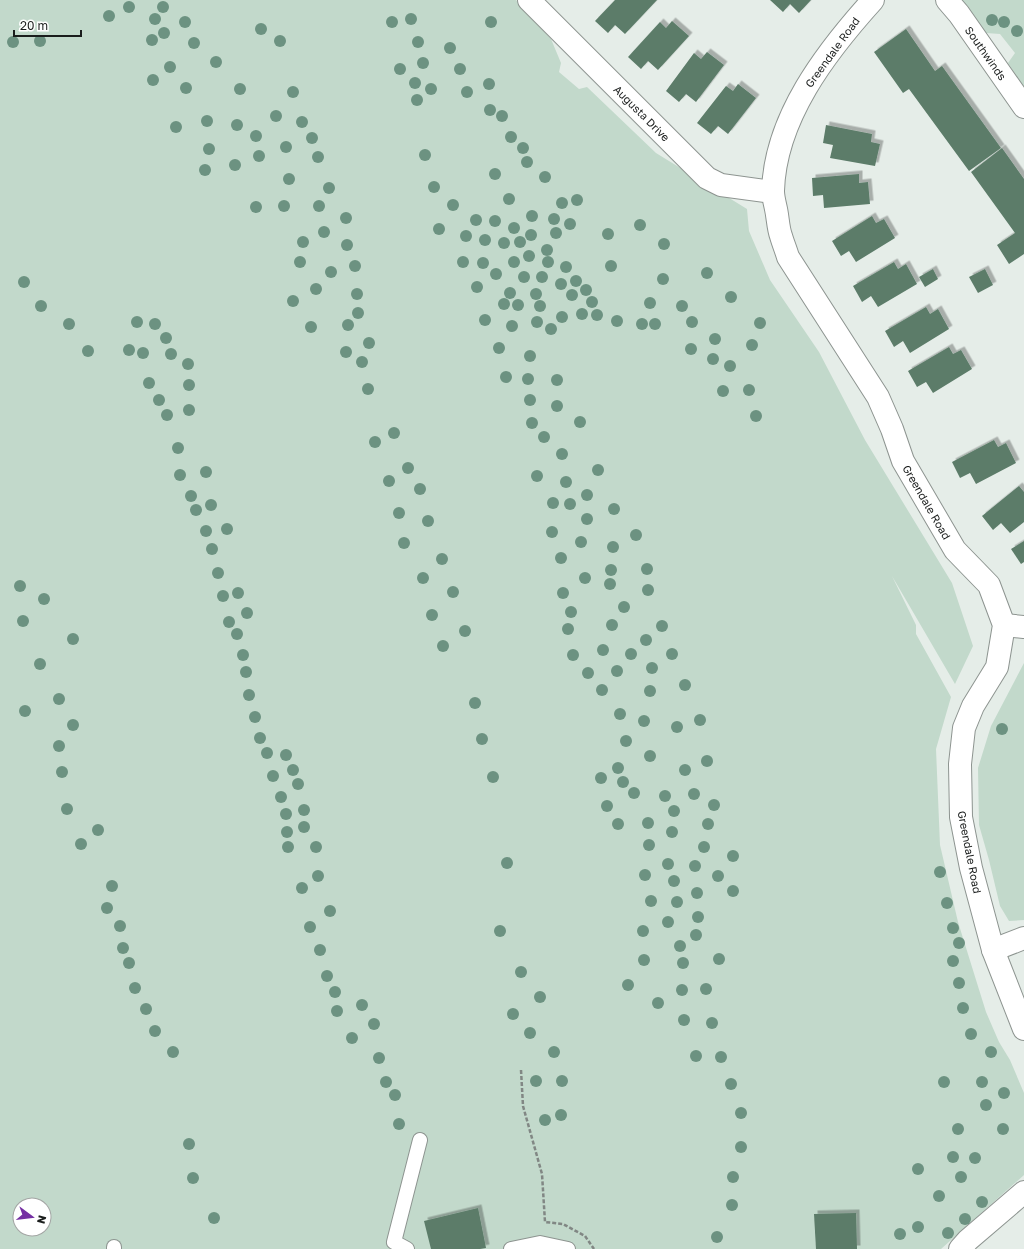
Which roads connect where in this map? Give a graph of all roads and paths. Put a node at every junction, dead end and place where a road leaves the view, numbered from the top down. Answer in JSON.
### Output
{"nodes":[{"id":1,"x":529,"y":0,"type":"edge"},
{"id":2,"x":873,"y":0,"type":"edge"},
{"id":3,"x":947,"y":0,"type":"edge"},
{"id":4,"x":1024,"y":107,"type":"edge"},
{"id":5,"x":773,"y":192,"type":"junction"},
{"id":6,"x":1014,"y":626,"type":"edge"},
{"id":7,"x":1024,"y":938,"type":"edge"},
{"id":8,"x":993,"y":950,"type":"junction"},
{"id":9,"x":1024,"y":1029,"type":"edge"},
{"id":10,"x":521,"y":1070,"type":"dead end"},
{"id":11,"x":420,"y":1140,"type":"dead end"},
{"id":12,"x":1024,"y":1192,"type":"edge"},
{"id":13,"x":391,"y":1245,"type":"edge"},
{"id":14,"x":407,"y":1249,"type":"edge"},
{"id":15,"x":511,"y":1249,"type":"edge"},
{"id":16,"x":568,"y":1249,"type":"edge"},
{"id":17,"x":594,"y":1249,"type":"edge"},
{"id":18,"x":960,"y":1249,"type":"edge"}],
"edges":[{"from":1,"to":5,"type":"street","name":"Augusta Drive"},
{"from":2,"to":5,"type":"street","name":"Greendale Road"},
{"from":3,"to":4,"type":"street","name":"Southwinds"},
{"from":5,"to":6,"type":"street","name":"Greendale Road"},
{"from":6,"to":8,"type":"street","name":"Greendale Road"},
{"from":7,"to":8,"type":"street"},
{"from":8,"to":9,"type":"street","name":"Greendale Road"},
{"from":10,"to":17,"type":"path"},
{"from":11,"to":13,"type":"lane"},
{"from":12,"to":18,"type":"street"},
{"from":13,"to":14,"type":"lane"},
{"from":15,"to":16,"type":"lane"}]}
